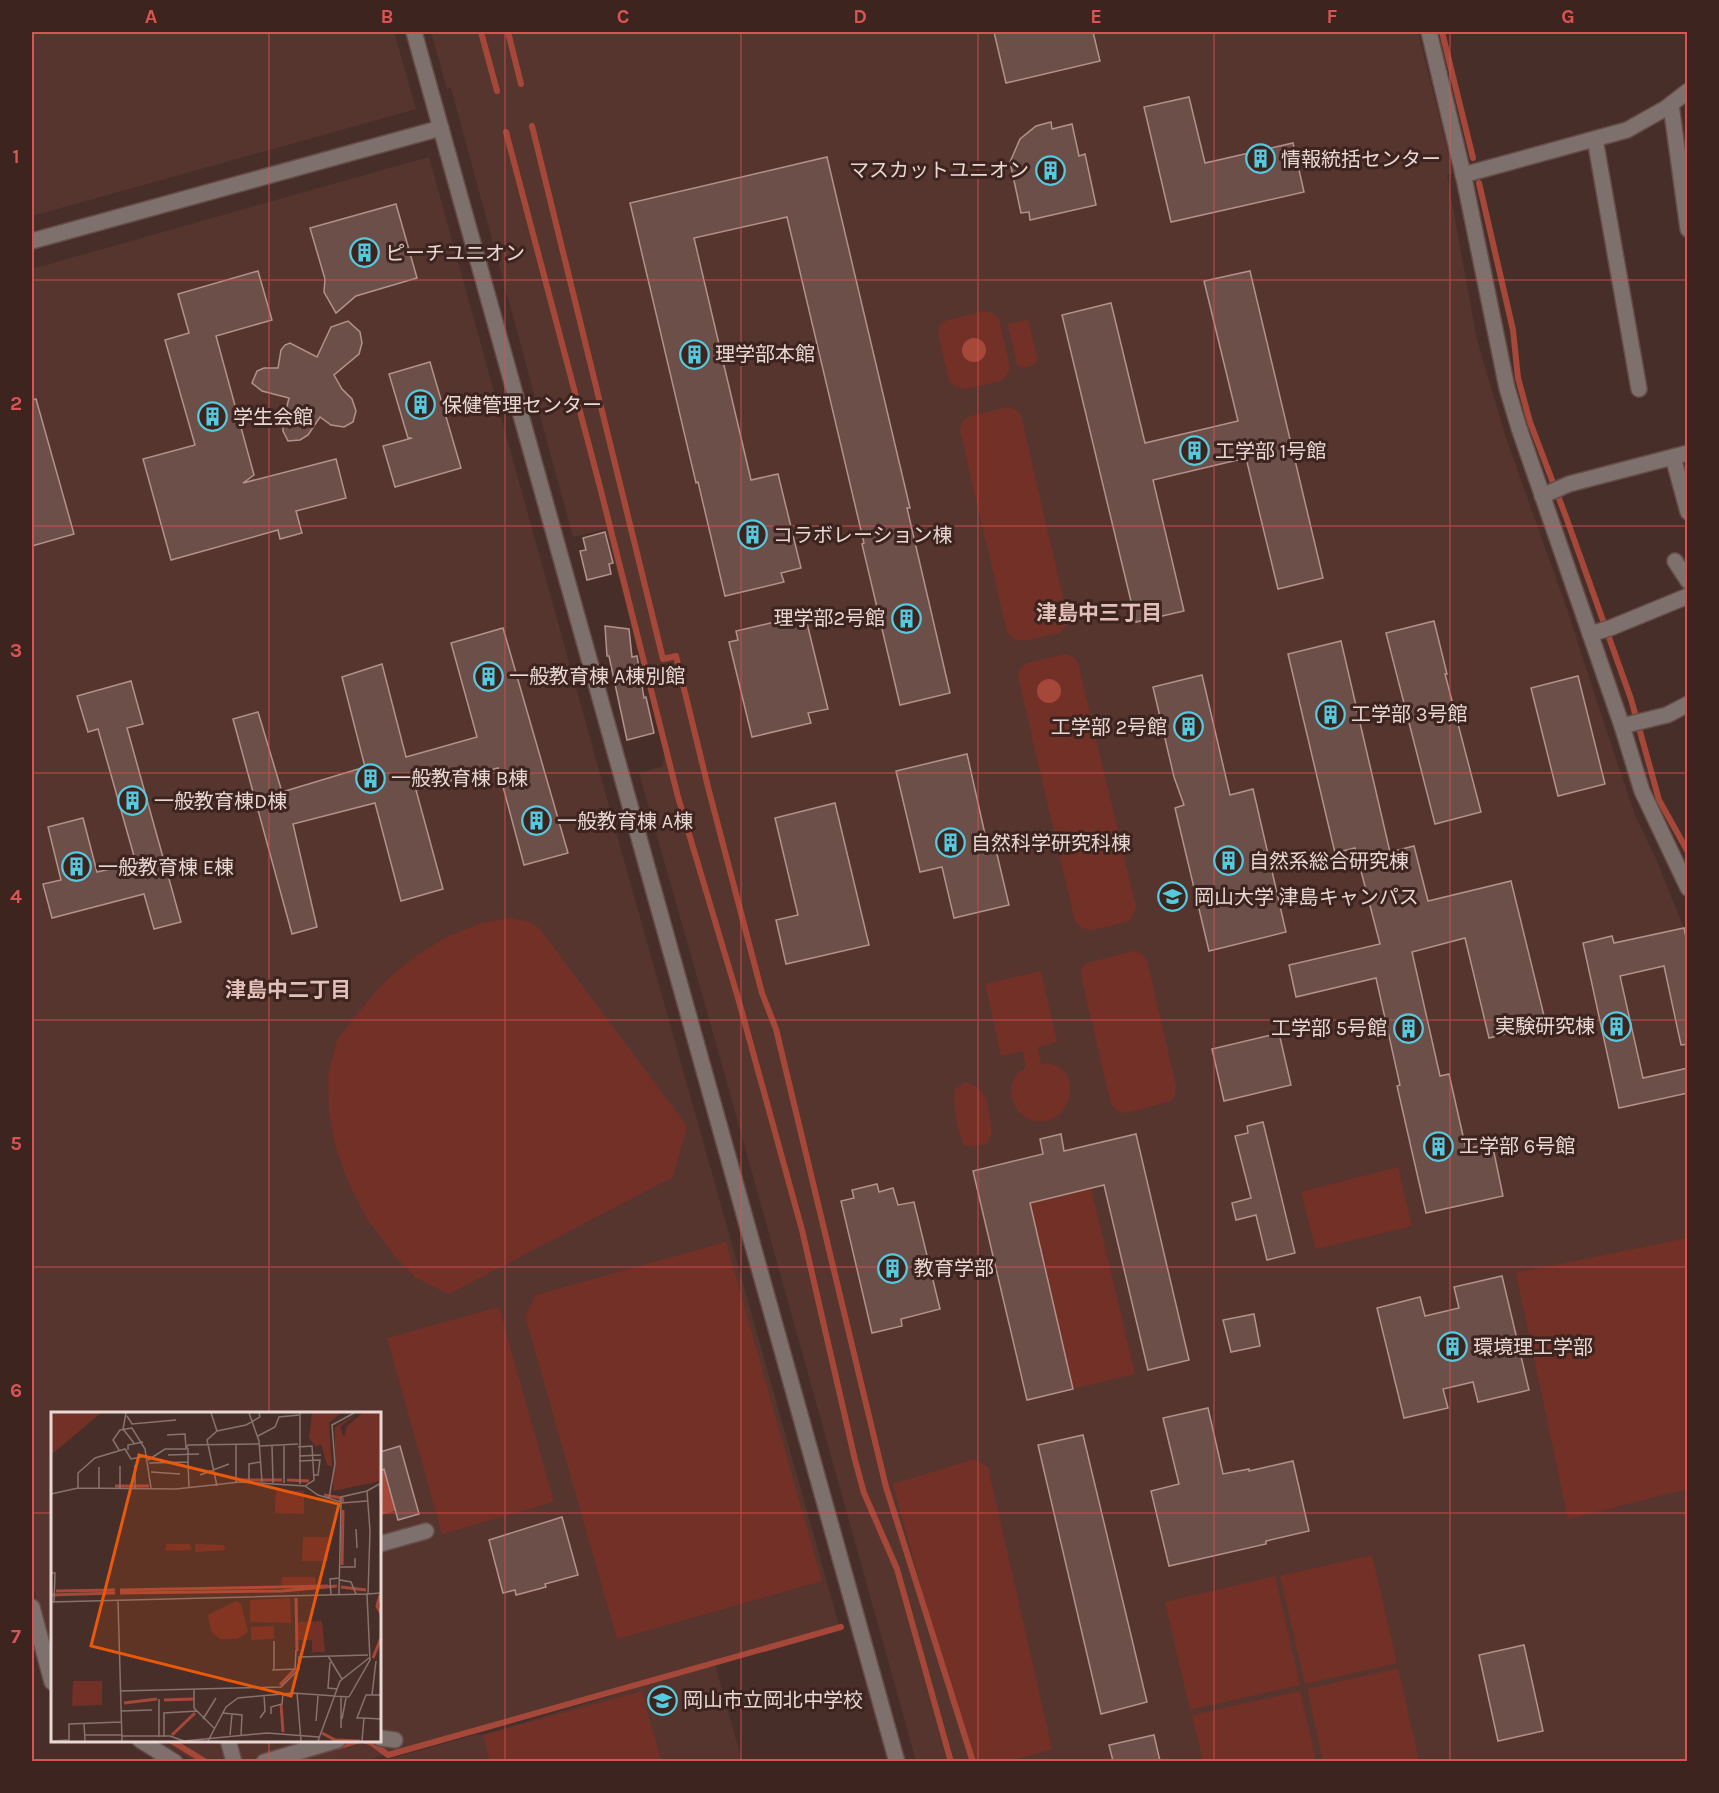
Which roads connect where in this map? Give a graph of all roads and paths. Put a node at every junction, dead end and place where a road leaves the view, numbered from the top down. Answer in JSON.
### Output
{"nodes":[{"id":1,"x":414,"y":32,"type":"edge"},
{"id":2,"x":1435,"y":33,"type":"edge"},
{"id":3,"x":1688,"y":92,"type":"edge"},
{"id":4,"x":1671,"y":105,"type":"junction"},
{"id":5,"x":441,"y":128,"type":"junction"},
{"id":6,"x":1595,"y":139,"type":"junction"},
{"id":7,"x":1463,"y":175,"type":"junction"},
{"id":8,"x":1688,"y":230,"type":"edge"},
{"id":9,"x":32,"y":241,"type":"edge"},
{"id":10,"x":1639,"y":389,"type":"dead end"},
{"id":11,"x":1680,"y":455,"type":"edge"},
{"id":12,"x":1551,"y":492,"type":"junction"},
{"id":13,"x":1688,"y":512,"type":"edge"},
{"id":14,"x":1675,"y":561,"type":"dead end"},
{"id":15,"x":1688,"y":581,"type":"edge"},
{"id":16,"x":1688,"y":596,"type":"edge"},
{"id":17,"x":1600,"y":631,"type":"junction"},
{"id":18,"x":1688,"y":704,"type":"edge"},
{"id":19,"x":1633,"y":723,"type":"junction"},
{"id":20,"x":1687,"y":884,"type":"edge"},
{"id":21,"x":426,"y":1531,"type":"dead end"},
{"id":22,"x":381,"y":1544,"type":"edge"},
{"id":23,"x":32,"y":1607,"type":"edge"},
{"id":24,"x":51,"y":1678,"type":"edge"},
{"id":25,"x":381,"y":1738,"type":"edge"},
{"id":26,"x":395,"y":1740,"type":"dead end"},
{"id":27,"x":143,"y":1742,"type":"edge"},
{"id":28,"x":229,"y":1742,"type":"edge"},
{"id":29,"x":331,"y":1742,"type":"edge"},
{"id":30,"x":175,"y":1761,"type":"edge"},
{"id":31,"x":234,"y":1761,"type":"edge"},
{"id":32,"x":264,"y":1761,"type":"edge"},
{"id":33,"x":897,"y":1761,"type":"edge"}],
"edges":[{"from":1,"to":5,"type":"street"},
{"from":2,"to":7,"type":"street"},
{"from":3,"to":4,"type":"street"},
{"from":4,"to":6,"type":"street"},
{"from":4,"to":8,"type":"street"},
{"from":5,"to":9,"type":"street"},
{"from":5,"to":33,"type":"street"},
{"from":6,"to":7,"type":"street"},
{"from":6,"to":10,"type":"street"},
{"from":7,"to":12,"type":"street"},
{"from":11,"to":12,"type":"street"},
{"from":11,"to":13,"type":"street"},
{"from":12,"to":17,"type":"street"},
{"from":14,"to":15,"type":"street"},
{"from":16,"to":17,"type":"street"},
{"from":17,"to":19,"type":"street"},
{"from":18,"to":19,"type":"street"},
{"from":19,"to":20,"type":"street"},
{"from":21,"to":22,"type":"street"},
{"from":23,"to":24,"type":"street"},
{"from":25,"to":26,"type":"street"},
{"from":27,"to":30,"type":"street"},
{"from":28,"to":31,"type":"street"},
{"from":29,"to":32,"type":"street"}]}
